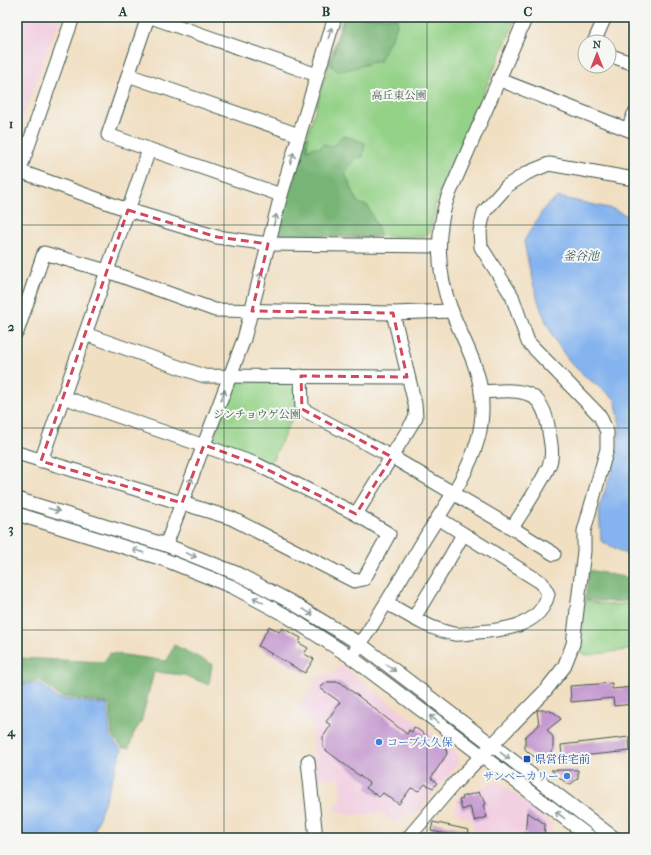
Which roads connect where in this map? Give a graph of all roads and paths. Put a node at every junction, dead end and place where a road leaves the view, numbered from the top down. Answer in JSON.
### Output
{"nodes":[{"id":1,"x":73,"y":17,"type":"edge"},
{"id":2,"x":148,"y":17,"type":"edge"},
{"id":3,"x":152,"y":17,"type":"edge"},
{"id":4,"x":334,"y":17,"type":"edge"},
{"id":5,"x":526,"y":17,"type":"edge"},
{"id":6,"x":605,"y":17,"type":"edge"},
{"id":7,"x":598,"y":34,"type":"edge"},
{"id":8,"x":617,"y":58,"type":"edge"},
{"id":9,"x":634,"y":64,"type":"edge"},
{"id":10,"x":317,"y":75,"type":"junction"},
{"id":11,"x":128,"y":76,"type":"junction"},
{"id":12,"x":500,"y":80,"type":"junction"},
{"id":13,"x":634,"y":114,"type":"edge"},
{"id":14,"x":631,"y":130,"type":"edge"},
{"id":15,"x":299,"y":134,"type":"junction"},
{"id":16,"x":149,"y":150,"type":"junction"},
{"id":17,"x":18,"y":175,"type":"edge"},
{"id":18,"x":634,"y":179,"type":"edge"},
{"id":19,"x":281,"y":195,"type":"junction"},
{"id":20,"x":128,"y":210,"type":"junction"},
{"id":21,"x":268,"y":244,"type":"junction"},
{"id":22,"x":438,"y":246,"type":"junction"},
{"id":23,"x":107,"y":272,"type":"junction"},
{"id":24,"x":252,"y":311,"type":"junction"},
{"id":25,"x":452,"y":311,"type":"junction"},
{"id":26,"x":393,"y":313,"type":"junction"},
{"id":27,"x":17,"y":332,"type":"edge"},
{"id":28,"x":85,"y":334,"type":"junction"},
{"id":29,"x":230,"y":376,"type":"junction"},
{"id":30,"x":301,"y":376,"type":"junction"},
{"id":31,"x":407,"y":377,"type":"junction"},
{"id":32,"x":481,"y":392,"type":"junction"},
{"id":33,"x":63,"y":397,"type":"junction"},
{"id":34,"x":204,"y":445,"type":"junction"},
{"id":35,"x":17,"y":453,"type":"edge"},
{"id":36,"x":392,"y":457,"type":"junction"},
{"id":37,"x":41,"y":461,"type":"junction"},
{"id":38,"x":453,"y":494,"type":"junction"},
{"id":39,"x":17,"y":499,"type":"edge"},
{"id":40,"x":182,"y":503,"type":"junction"},
{"id":41,"x":17,"y":514,"type":"edge"},
{"id":42,"x":356,"y":514,"type":"junction"},
{"id":43,"x":438,"y":518,"type":"junction"},
{"id":44,"x":512,"y":528,"type":"junction"},
{"id":45,"x":463,"y":534,"type":"junction"},
{"id":46,"x":166,"y":545,"type":"junction"},
{"id":47,"x":554,"y":554,"type":"dead end"},
{"id":48,"x":387,"y":603,"type":"junction"},
{"id":49,"x":414,"y":618,"type":"junction"},
{"id":50,"x":360,"y":644,"type":"junction"},
{"id":51,"x":351,"y":657,"type":"junction"},
{"id":52,"x":491,"y":746,"type":"junction"},
{"id":53,"x":480,"y":756,"type":"junction"},
{"id":54,"x":308,"y":761,"type":"dead end"},
{"id":55,"x":316,"y":838,"type":"edge"},
{"id":56,"x":408,"y":838,"type":"edge"},
{"id":57,"x":591,"y":838,"type":"edge"},
{"id":58,"x":614,"y":838,"type":"edge"}],
"edges":[{"from":1,"to":17,"type":"street"},
{"from":2,"to":11,"type":"street"},
{"from":3,"to":10,"type":"street"},
{"from":10,"to":4,"type":"street","one_way":true},
{"from":5,"to":12,"type":"street"},
{"from":6,"to":7,"type":"street"},
{"from":8,"to":9,"type":"street"},
{"from":10,"to":15,"type":"street"},
{"from":11,"to":15,"type":"street"},
{"from":11,"to":16,"type":"street"},
{"from":12,"to":14,"type":"street"},
{"from":12,"to":22,"type":"street"},
{"from":13,"to":14,"type":"street"},
{"from":19,"to":15,"type":"street","one_way":true},
{"from":16,"to":19,"type":"street"},
{"from":16,"to":20,"type":"street"},
{"from":17,"to":20,"type":"street"},
{"from":18,"to":52,"type":"street"},
{"from":21,"to":19,"type":"street","one_way":true},
{"from":20,"to":21,"type":"street"},
{"from":20,"to":23,"type":"street"},
{"from":21,"to":22,"type":"street"},
{"from":24,"to":21,"type":"street","one_way":true},
{"from":22,"to":25,"type":"street"},
{"from":23,"to":24,"type":"street"},
{"from":23,"to":27,"type":"street"},
{"from":23,"to":28,"type":"street"},
{"from":24,"to":26,"type":"street"},
{"from":24,"to":29,"type":"street"},
{"from":25,"to":26,"type":"street"},
{"from":25,"to":32,"type":"street"},
{"from":26,"to":31,"type":"street"},
{"from":28,"to":29,"type":"street"},
{"from":28,"to":33,"type":"street"},
{"from":29,"to":30,"type":"street"},
{"from":34,"to":29,"type":"street","one_way":true},
{"from":30,"to":31,"type":"street"},
{"from":30,"to":36,"type":"street"},
{"from":31,"to":36,"type":"street"},
{"from":32,"to":38,"type":"street"},
{"from":32,"to":44,"type":"street"},
{"from":33,"to":34,"type":"street"},
{"from":33,"to":37,"type":"street"},
{"from":40,"to":34,"type":"street","one_way":true},
{"from":34,"to":42,"type":"street"},
{"from":35,"to":37,"type":"street"},
{"from":36,"to":38,"type":"street"},
{"from":36,"to":42,"type":"street"},
{"from":37,"to":40,"type":"street"},
{"from":38,"to":43,"type":"street"},
{"from":38,"to":44,"type":"street"},
{"from":39,"to":46,"type":"street","one_way":true},
{"from":40,"to":42,"type":"street"},
{"from":40,"to":46,"type":"street"},
{"from":51,"to":41,"type":"street","one_way":true},
{"from":43,"to":45,"type":"street"},
{"from":43,"to":48,"type":"street"},
{"from":44,"to":47,"type":"street"},
{"from":45,"to":49,"type":"street"},
{"from":45,"to":49,"type":"street"},
{"from":46,"to":50,"type":"street","one_way":true},
{"from":48,"to":49,"type":"street"},
{"from":48,"to":50,"type":"street"},
{"from":50,"to":51,"type":"street"},
{"from":50,"to":52,"type":"street","one_way":true},
{"from":53,"to":51,"type":"street","one_way":true},
{"from":52,"to":53,"type":"street"},
{"from":52,"to":58,"type":"street","one_way":true},
{"from":53,"to":56,"type":"street"},
{"from":57,"to":53,"type":"street","one_way":true},
{"from":54,"to":55,"type":"street"}]}
